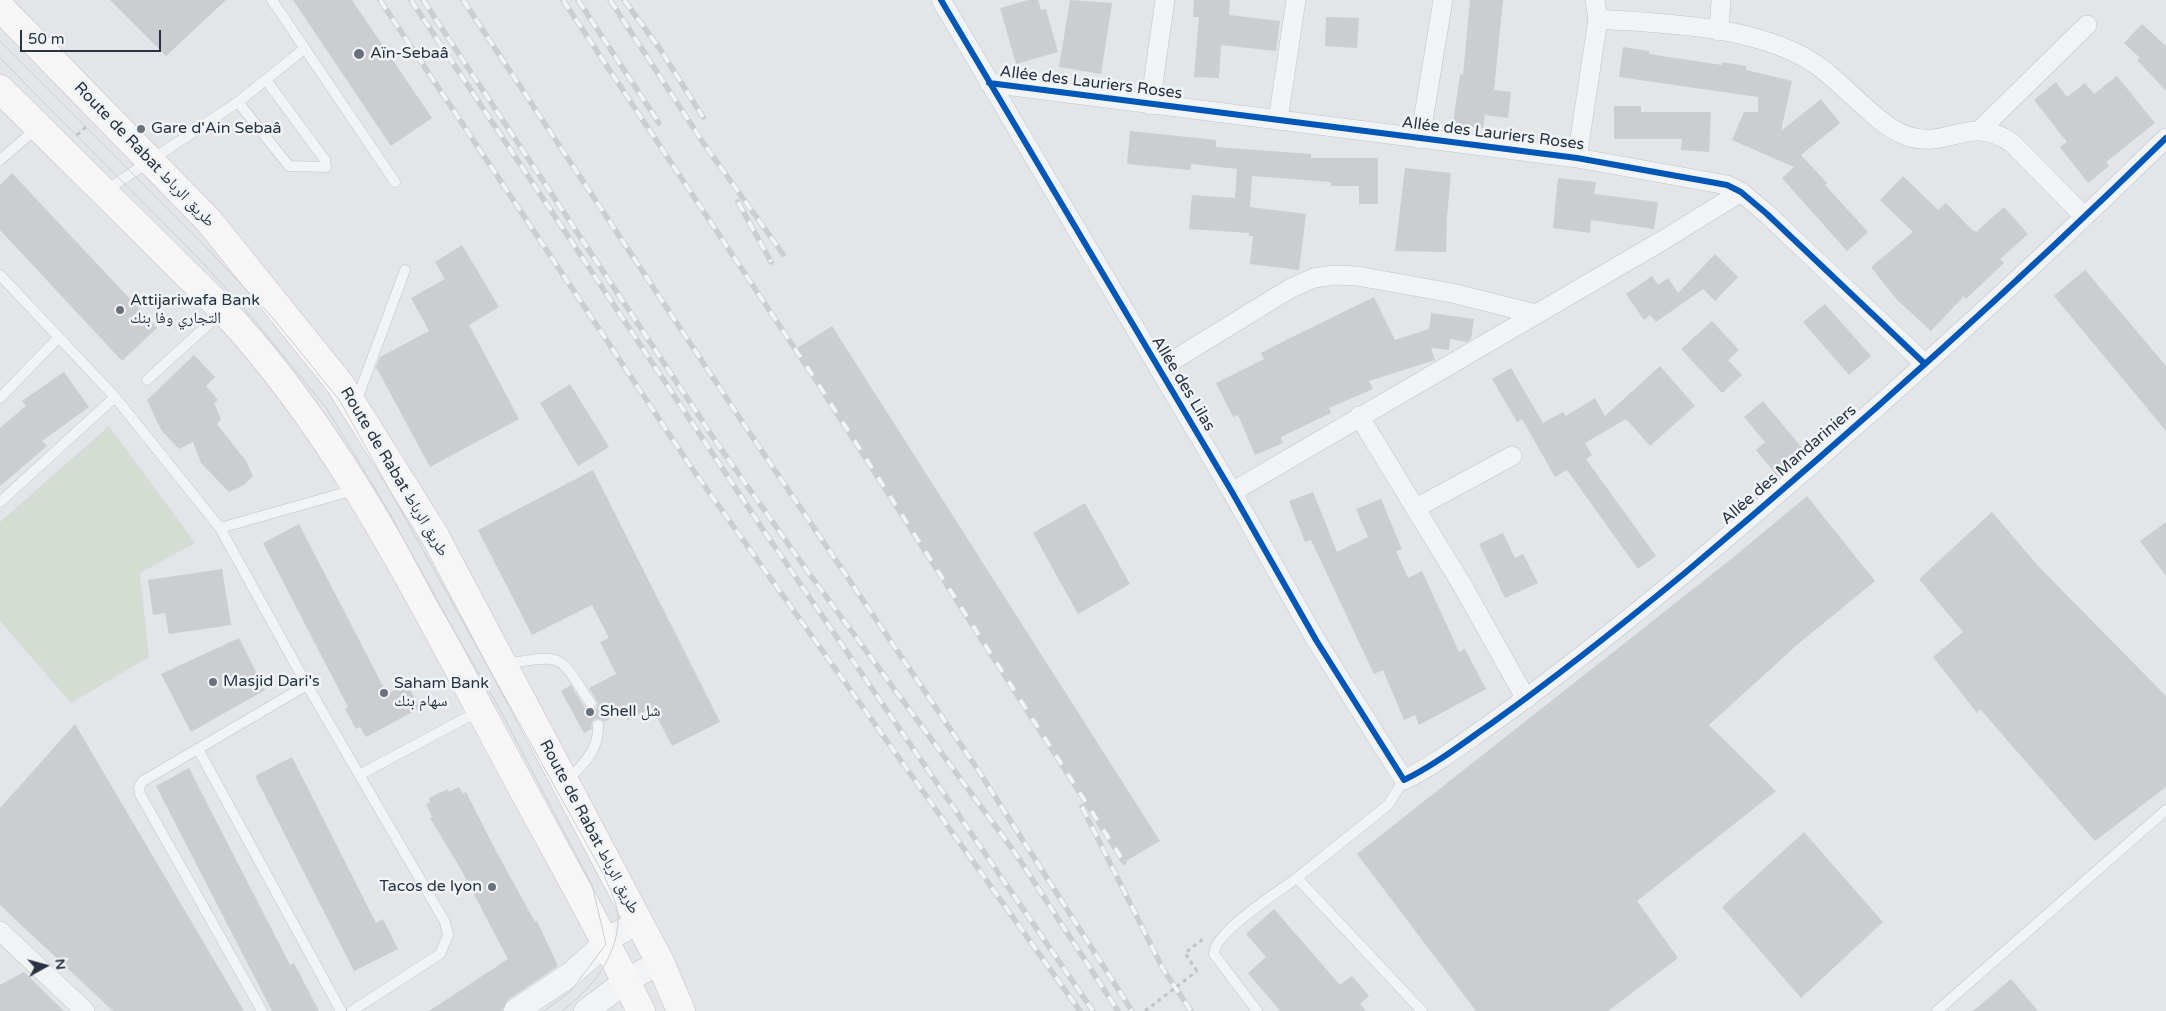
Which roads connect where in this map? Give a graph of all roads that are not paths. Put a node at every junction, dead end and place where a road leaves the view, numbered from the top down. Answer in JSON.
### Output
{"nodes":[{"id":1,"x":272,"y":0,"type":"edge"},
{"id":2,"x":941,"y":0,"type":"edge"},
{"id":3,"x":1165,"y":0,"type":"edge"},
{"id":4,"x":1296,"y":0,"type":"edge"},
{"id":5,"x":1443,"y":0,"type":"edge"},
{"id":6,"x":1595,"y":0,"type":"edge"},
{"id":7,"x":1722,"y":0,"type":"edge"},
{"id":8,"x":0,"y":7,"type":"edge"},
{"id":9,"x":1598,"y":19,"type":"junction"},
{"id":10,"x":2087,"y":25,"type":"dead end"},
{"id":11,"x":1719,"y":31,"type":"junction"},
{"id":12,"x":304,"y":49,"type":"junction"},
{"id":13,"x":266,"y":80,"type":"junction"},
{"id":14,"x":989,"y":83,"type":"junction"},
{"id":15,"x":0,"y":89,"type":"edge"},
{"id":16,"x":238,"y":102,"type":"junction"},
{"id":17,"x":1150,"y":105,"type":"junction"},
{"id":18,"x":1278,"y":120,"type":"junction"},
{"id":19,"x":37,"y":128,"type":"junction"},
{"id":20,"x":1981,"y":130,"type":"junction"},
{"id":21,"x":2166,"y":138,"type":"edge"},
{"id":22,"x":1420,"y":139,"type":"junction"},
{"id":23,"x":1577,"y":158,"type":"junction"},
{"id":24,"x":0,"y":160,"type":"edge"},
{"id":25,"x":150,"y":161,"type":"junction"},
{"id":26,"x":395,"y":182,"type":"dead end"},
{"id":27,"x":104,"y":192,"type":"junction"},
{"id":28,"x":1741,"y":192,"type":"junction"},
{"id":29,"x":2084,"y":216,"type":"junction"},
{"id":30,"x":405,"y":270,"type":"dead end"},
{"id":31,"x":0,"y":275,"type":"edge"},
{"id":32,"x":224,"y":311,"type":"junction"},
{"id":33,"x":1536,"y":314,"type":"junction"},
{"id":34,"x":58,"y":338,"type":"junction"},
{"id":35,"x":1925,"y":364,"type":"junction"},
{"id":36,"x":1159,"y":369,"type":"junction"},
{"id":37,"x":147,"y":380,"type":"dead end"},
{"id":38,"x":115,"y":397,"type":"junction"},
{"id":39,"x":0,"y":398,"type":"edge"},
{"id":40,"x":354,"y":406,"type":"junction"},
{"id":41,"x":1359,"y":416,"type":"junction"},
{"id":42,"x":1512,"y":456,"type":"dead end"},
{"id":43,"x":356,"y":490,"type":"junction"},
{"id":44,"x":1232,"y":492,"type":"junction"},
{"id":45,"x":0,"y":502,"type":"edge"},
{"id":46,"x":1416,"y":508,"type":"junction"},
{"id":47,"x":220,"y":528,"type":"junction"},
{"id":48,"x":504,"y":664,"type":"junction"},
{"id":49,"x":307,"y":685,"type":"junction"},
{"id":50,"x":1526,"y":699,"type":"junction"},
{"id":51,"x":591,"y":704,"type":"dead end"},
{"id":52,"x":480,"y":710,"type":"junction"},
{"id":53,"x":598,"y":725,"type":"dead end"},
{"id":54,"x":198,"y":749,"type":"junction"},
{"id":55,"x":358,"y":775,"type":"junction"},
{"id":56,"x":1404,"y":780,"type":"junction"},
{"id":57,"x":566,"y":782,"type":"junction"},
{"id":58,"x":2166,"y":810,"type":"edge"},
{"id":59,"x":1297,"y":878,"type":"junction"},
{"id":60,"x":639,"y":922,"type":"junction"},
{"id":61,"x":0,"y":931,"type":"edge"},
{"id":62,"x":606,"y":944,"type":"junction"},
{"id":63,"x":660,"y":962,"type":"junction"},
{"id":64,"x":626,"y":981,"type":"junction"},
{"id":65,"x":85,"y":1011,"type":"edge"},
{"id":66,"x":262,"y":1011,"type":"edge"},
{"id":67,"x":341,"y":1011,"type":"edge"},
{"id":68,"x":352,"y":1011,"type":"edge"},
{"id":69,"x":516,"y":1011,"type":"edge"},
{"id":70,"x":586,"y":1011,"type":"edge"},
{"id":71,"x":641,"y":1011,"type":"edge"},
{"id":72,"x":681,"y":1011,"type":"edge"},
{"id":73,"x":1257,"y":1011,"type":"edge"},
{"id":74,"x":1422,"y":1011,"type":"edge"},
{"id":75,"x":1938,"y":1011,"type":"edge"}],
"edges":[{"from":1,"to":12,"type":"lane"},
{"from":2,"to":14,"type":"street","name":"Allée des Lilas"},
{"from":3,"to":17,"type":"street"},
{"from":4,"to":18,"type":"street"},
{"from":5,"to":22,"type":"street"},
{"from":6,"to":9,"type":"street"},
{"from":7,"to":11,"type":"street"},
{"from":8,"to":25,"type":"main road","name":"Route de Rabat طريق الرباط"},
{"from":9,"to":11,"type":"street"},
{"from":9,"to":23,"type":"street"},
{"from":10,"to":20,"type":"street"},
{"from":11,"to":20,"type":"street"},
{"from":12,"to":13,"type":"lane"},
{"from":12,"to":26,"type":"lane"},
{"from":13,"to":16,"type":"lane"},
{"from":13,"to":16,"type":"lane"},
{"from":14,"to":17,"type":"street","name":"Allée des Lauriers Roses"},
{"from":14,"to":36,"type":"street","name":"Allée des Lilas"},
{"from":15,"to":19,"type":"main road"},
{"from":16,"to":25,"type":"lane"},
{"from":17,"to":18,"type":"street","name":"Allée des Lauriers Roses"},
{"from":18,"to":22,"type":"street","name":"Allée des Lauriers Roses"},
{"from":19,"to":24,"type":"lane"},
{"from":19,"to":27,"type":"main road"},
{"from":20,"to":29,"type":"street"},
{"from":21,"to":29,"type":"street","name":"Allée des Mandariniers"},
{"from":22,"to":23,"type":"street","name":"Allée des Lauriers Roses"},
{"from":23,"to":28,"type":"street","name":"Allée des Lauriers Roses"},
{"from":25,"to":27,"type":"lane"},
{"from":25,"to":40,"type":"main road","name":"Route de Rabat طريق الرباط"},
{"from":27,"to":32,"type":"main road"},
{"from":28,"to":33,"type":"street"},
{"from":28,"to":35,"type":"street","name":"Allée des Lauriers Roses"},
{"from":29,"to":35,"type":"street","name":"Allée des Mandariniers"},
{"from":30,"to":40,"type":"lane"},
{"from":31,"to":34,"type":"lane"},
{"from":32,"to":37,"type":"lane"},
{"from":32,"to":43,"type":"main road"},
{"from":33,"to":36,"type":"street"},
{"from":33,"to":41,"type":"street"},
{"from":34,"to":38,"type":"lane"},
{"from":34,"to":39,"type":"lane"},
{"from":35,"to":50,"type":"street","name":"Allée des Mandariniers"},
{"from":36,"to":44,"type":"street","name":"Allée des Lilas"},
{"from":38,"to":45,"type":"lane"},
{"from":38,"to":47,"type":"lane"},
{"from":40,"to":48,"type":"main road","name":"Route de Rabat طريق الرباط"},
{"from":41,"to":44,"type":"street"},
{"from":41,"to":46,"type":"street"},
{"from":42,"to":46,"type":"street"},
{"from":43,"to":47,"type":"lane"},
{"from":43,"to":52,"type":"main road"},
{"from":44,"to":56,"type":"street","name":"Allée des Lilas"},
{"from":46,"to":50,"type":"street"},
{"from":47,"to":49,"type":"lane"},
{"from":48,"to":51,"type":"lane"},
{"from":48,"to":57,"type":"main road","name":"Route de Rabat طريق الرباط"},
{"from":49,"to":54,"type":"lane"},
{"from":49,"to":55,"type":"lane"},
{"from":50,"to":56,"type":"street","name":"Allée des Mandariniers"},
{"from":52,"to":55,"type":"lane"},
{"from":52,"to":62,"type":"main road"},
{"from":53,"to":57,"type":"lane"},
{"from":54,"to":66,"type":"lane"},
{"from":54,"to":67,"type":"lane"},
{"from":55,"to":68,"type":"lane"},
{"from":56,"to":59,"type":"lane"},
{"from":57,"to":60,"type":"main road","name":"Route de Rabat طريق الرباط"},
{"from":58,"to":75,"type":"lane"},
{"from":59,"to":73,"type":"lane"},
{"from":59,"to":74,"type":"lane"},
{"from":60,"to":62,"type":"street"},
{"from":60,"to":63,"type":"main road","name":"Route de Rabat طريق الرباط"},
{"from":61,"to":65,"type":"street"},
{"from":62,"to":64,"type":"main road"},
{"from":62,"to":69,"type":"street"},
{"from":63,"to":64,"type":"street"},
{"from":63,"to":72,"type":"main road","name":"Route de Rabat طريق الرباط"},
{"from":64,"to":70,"type":"street"},
{"from":64,"to":71,"type":"main road"}]}
